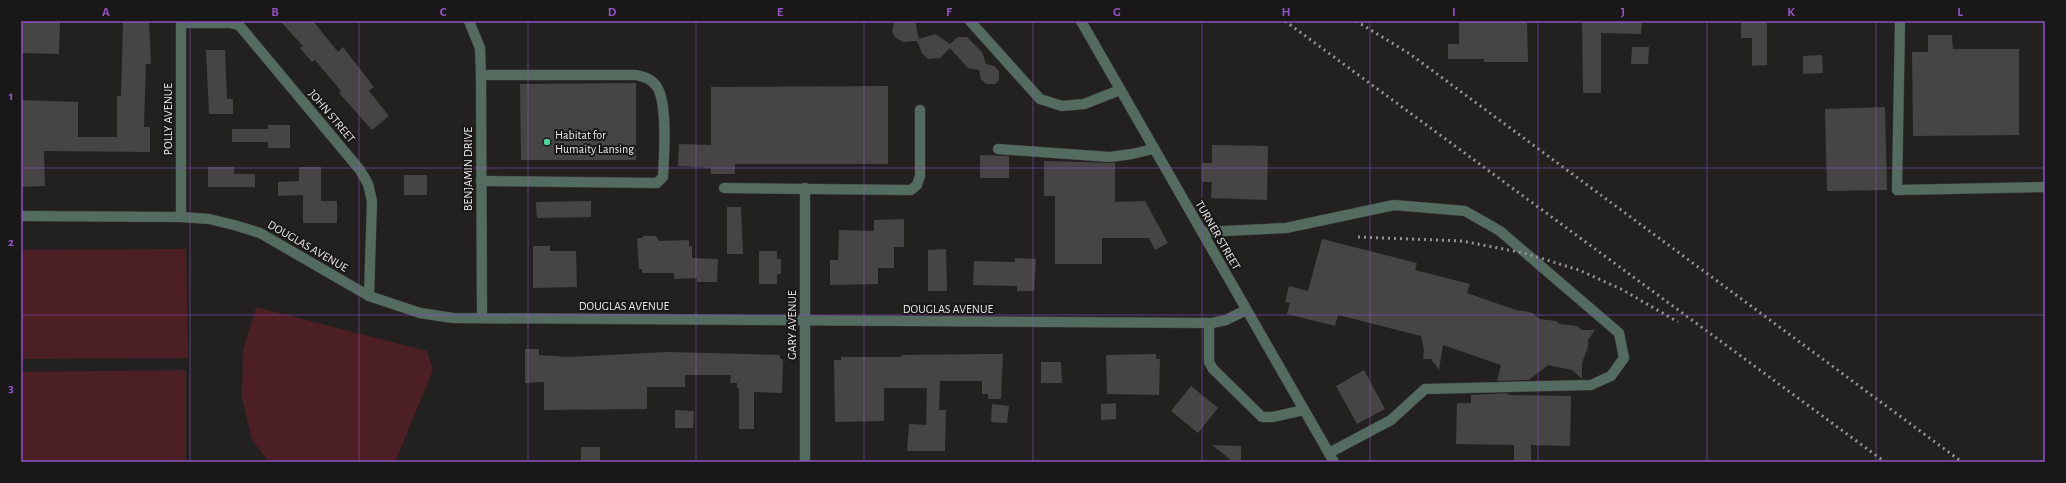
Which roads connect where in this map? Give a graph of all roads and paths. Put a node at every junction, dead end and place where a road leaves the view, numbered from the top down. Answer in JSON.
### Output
{"nodes":[{"id":1,"x":469,"y":21,"type":"edge"},
{"id":2,"x":478,"y":21,"type":"edge"},
{"id":3,"x":970,"y":21,"type":"edge"},
{"id":4,"x":1081,"y":21,"type":"edge"},
{"id":5,"x":1900,"y":21,"type":"edge"},
{"id":6,"x":181,"y":22,"type":"edge"},
{"id":7,"x":474,"y":31,"type":"junction"},
{"id":8,"x":481,"y":75,"type":"junction"},
{"id":9,"x":1120,"y":90,"type":"junction"},
{"id":10,"x":920,"y":110,"type":"dead end"},
{"id":11,"x":998,"y":149,"type":"dead end"},
{"id":12,"x":1153,"y":149,"type":"junction"},
{"id":13,"x":481,"y":181,"type":"junction"},
{"id":14,"x":2045,"y":187,"type":"edge"},
{"id":15,"x":724,"y":188,"type":"dead end"},
{"id":16,"x":805,"y":188,"type":"junction"},
{"id":17,"x":21,"y":216,"type":"edge"},
{"id":18,"x":181,"y":217,"type":"junction"},
{"id":19,"x":1202,"y":232,"type":"junction"},
{"id":20,"x":369,"y":296,"type":"junction"},
{"id":21,"x":1246,"y":310,"type":"junction"},
{"id":22,"x":482,"y":318,"type":"junction"},
{"id":23,"x":805,"y":321,"type":"junction"},
{"id":24,"x":1209,"y":323,"type":"junction"},
{"id":25,"x":1304,"y":410,"type":"junction"},
{"id":26,"x":1328,"y":453,"type":"junction"},
{"id":27,"x":805,"y":462,"type":"edge"},
{"id":28,"x":1334,"y":462,"type":"edge"}],
"edges":[{"from":1,"to":7,"type":"street","name":"BENJAMIN DRIVE"},
{"from":2,"to":7,"type":"street"},
{"from":3,"to":9,"type":"street"},
{"from":4,"to":9,"type":"street","name":"TURNER STREET"},
{"from":5,"to":14,"type":"street"},
{"from":6,"to":18,"type":"street","name":"POLLY AVENUE"},
{"from":6,"to":20,"type":"street","name":"JOHN STREET"},
{"from":7,"to":8,"type":"street","name":"BENJAMIN DRIVE"},
{"from":8,"to":13,"type":"street","name":"BENJAMIN DRIVE"},
{"from":8,"to":13,"type":"street"},
{"from":9,"to":12,"type":"street","name":"TURNER STREET"},
{"from":10,"to":16,"type":"street"},
{"from":11,"to":12,"type":"street"},
{"from":12,"to":19,"type":"street","name":"TURNER STREET"},
{"from":13,"to":22,"type":"street","name":"BENJAMIN DRIVE"},
{"from":15,"to":16,"type":"street"},
{"from":16,"to":23,"type":"street","name":"GARY AVENUE"},
{"from":17,"to":18,"type":"street","name":"DOUGLAS AVENUE"},
{"from":18,"to":20,"type":"street","name":"DOUGLAS AVENUE"},
{"from":19,"to":21,"type":"street","name":"TURNER STREET"},
{"from":19,"to":26,"type":"street"},
{"from":20,"to":22,"type":"street","name":"DOUGLAS AVENUE"},
{"from":21,"to":24,"type":"street","name":"DOUGLAS AVENUE"},
{"from":21,"to":25,"type":"street","name":"TURNER STREET"},
{"from":22,"to":23,"type":"street","name":"DOUGLAS AVENUE"},
{"from":23,"to":24,"type":"street","name":"DOUGLAS AVENUE"},
{"from":23,"to":27,"type":"street","name":"GARY AVENUE"},
{"from":24,"to":25,"type":"street"},
{"from":25,"to":26,"type":"street","name":"TURNER STREET"},
{"from":26,"to":28,"type":"street","name":"TURNER STREET"}]}
